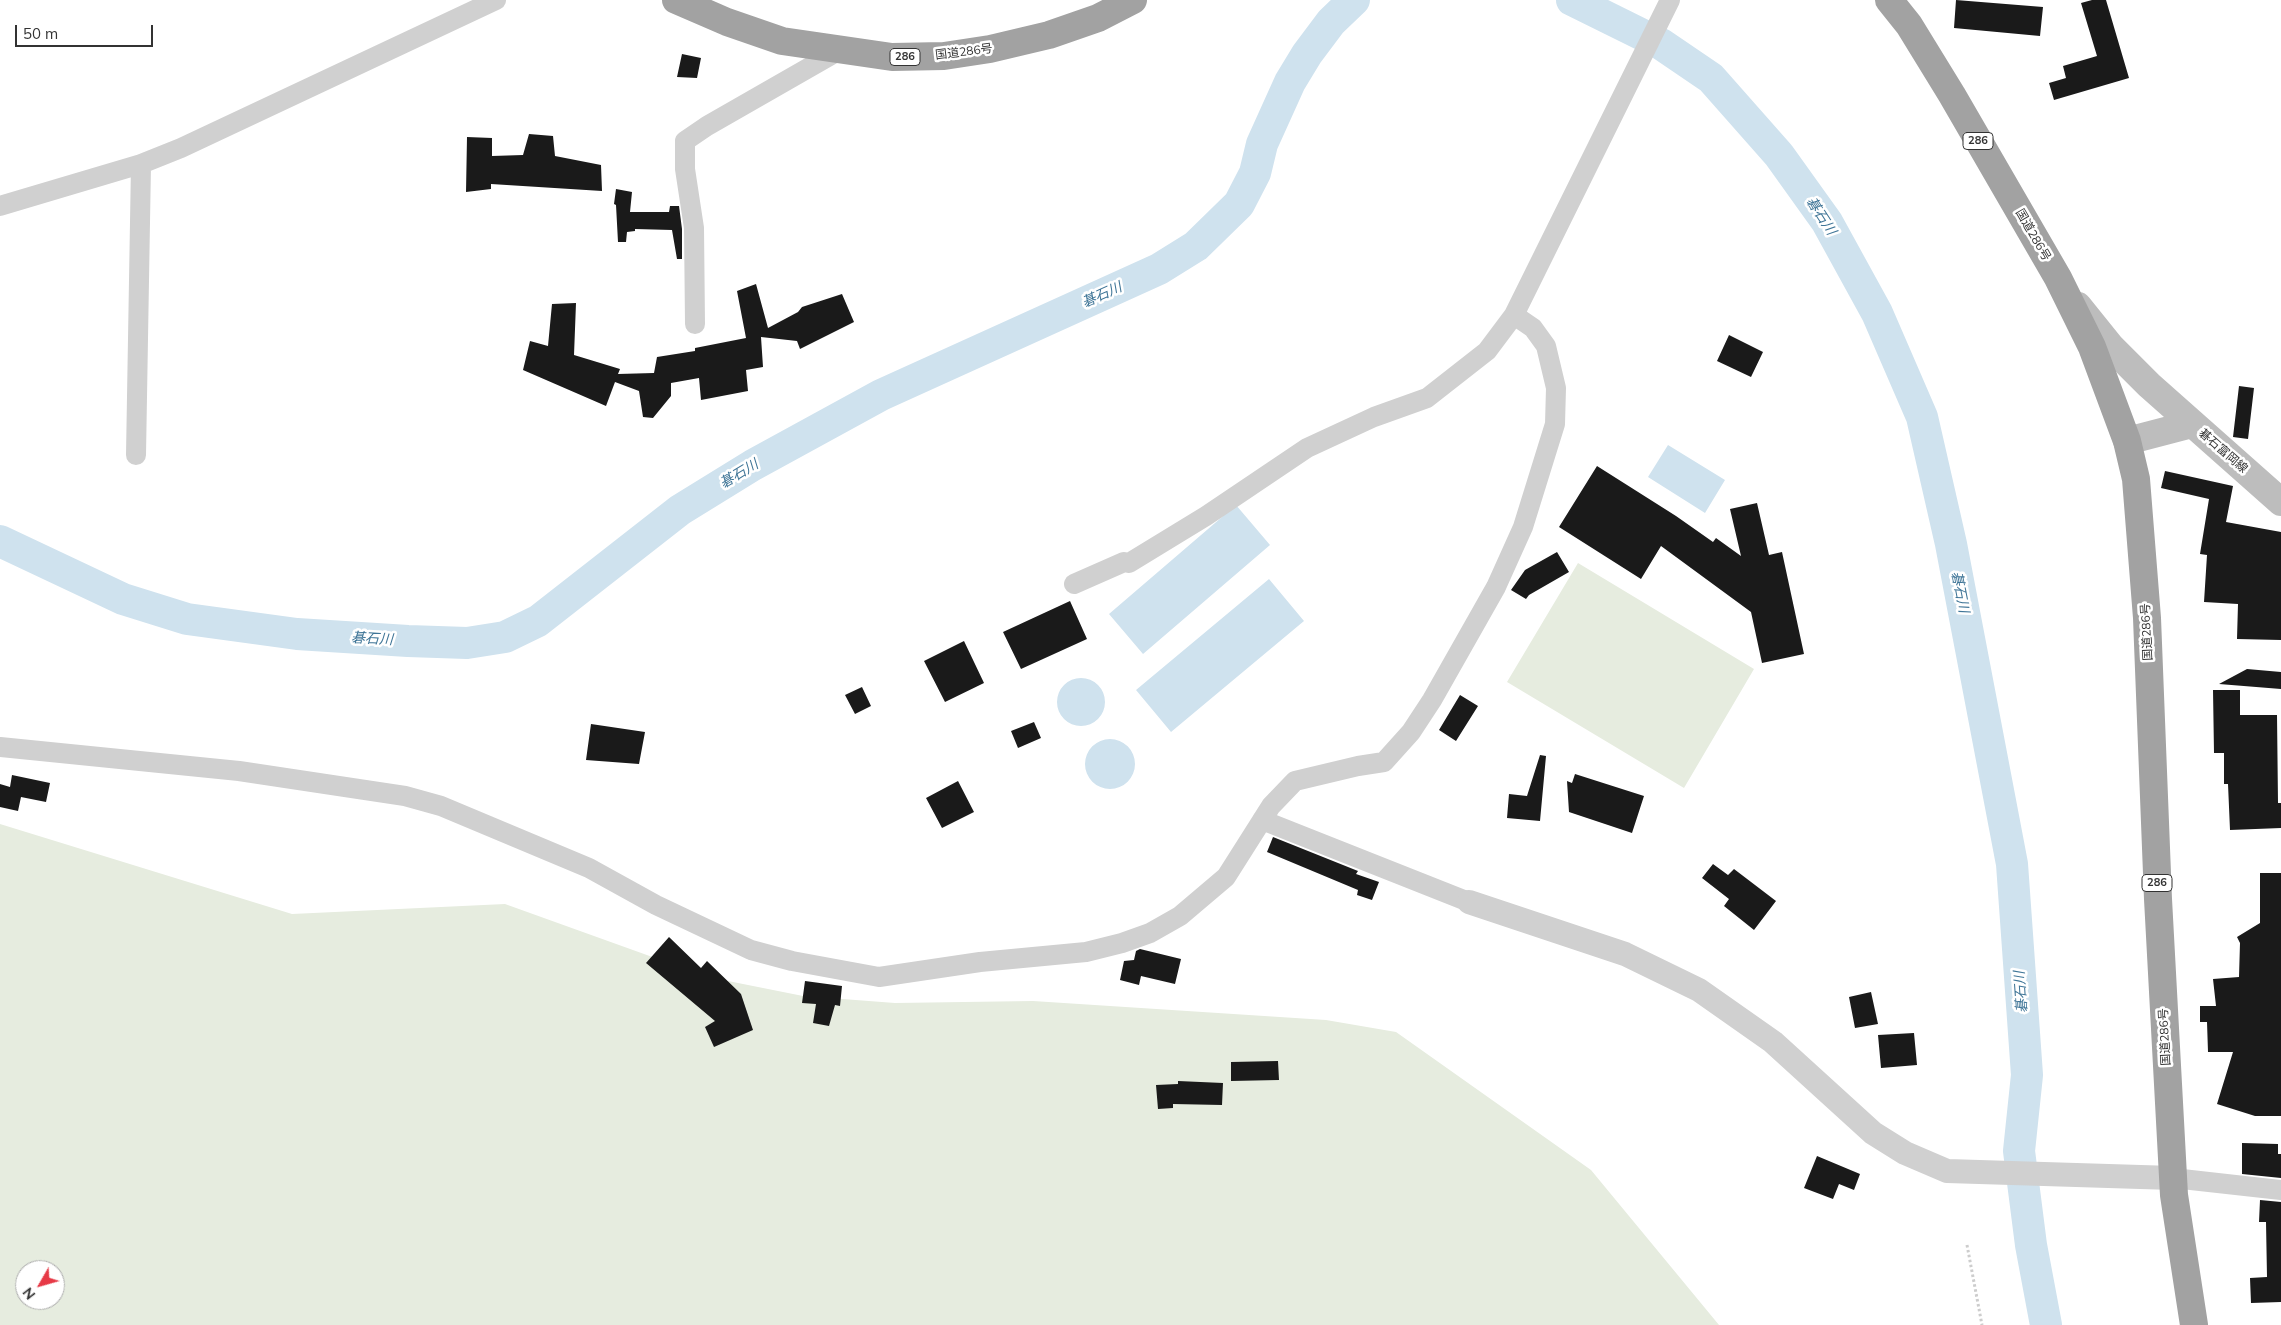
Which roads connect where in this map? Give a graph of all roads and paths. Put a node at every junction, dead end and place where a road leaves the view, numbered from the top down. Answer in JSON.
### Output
{"nodes":[{"id":1,"x":496,"y":0,"type":"edge"},
{"id":2,"x":676,"y":0,"type":"edge"},
{"id":3,"x":1133,"y":0,"type":"edge"},
{"id":4,"x":1670,"y":0,"type":"edge"},
{"id":5,"x":1889,"y":0,"type":"edge"},
{"id":6,"x":838,"y":50,"type":"junction"},
{"id":7,"x":141,"y":164,"type":"junction"},
{"id":8,"x":0,"y":206,"type":"edge"},
{"id":9,"x":2061,"y":285,"type":"junction"},
{"id":10,"x":1514,"y":315,"type":"junction"},
{"id":11,"x":696,"y":324,"type":"dead end"},
{"id":12,"x":2192,"y":424,"type":"junction"},
{"id":13,"x":2127,"y":441,"type":"junction"},
{"id":14,"x":136,"y":455,"type":"dead end"},
{"id":15,"x":2281,"y":502,"type":"edge"},
{"id":16,"x":1074,"y":584,"type":"dead end"},
{"id":17,"x":0,"y":747,"type":"edge"},
{"id":18,"x":1262,"y":820,"type":"junction"},
{"id":19,"x":1469,"y":902,"type":"joint"},
{"id":20,"x":2161,"y":1178,"type":"junction"},
{"id":21,"x":2281,"y":1190,"type":"edge"},
{"id":22,"x":1967,"y":1246,"type":"dead end"},
{"id":23,"x":1982,"y":1325,"type":"edge"},
{"id":24,"x":2194,"y":1325,"type":"edge"}],
"edges":[{"from":1,"to":7,"type":"street"},
{"from":2,"to":6,"type":"highway","name":"国道286号","number":"286"},
{"from":3,"to":6,"type":"highway","name":"国道286号","number":"286"},
{"from":4,"to":10,"type":"street"},
{"from":5,"to":9,"type":"highway","name":"国道286号","number":"286"},
{"from":6,"to":11,"type":"street"},
{"from":7,"to":8,"type":"street"},
{"from":7,"to":14,"type":"street"},
{"from":9,"to":12,"type":"main road"},
{"from":9,"to":13,"type":"highway","name":"国道286号","number":"286"},
{"from":10,"to":16,"type":"street"},
{"from":10,"to":18,"type":"street"},
{"from":12,"to":13,"type":"main road","name":"碁石富岡線"},
{"from":12,"to":15,"type":"main road","name":"碁石富岡線"},
{"from":13,"to":20,"type":"highway","name":"国道286号","number":"286"},
{"from":17,"to":18,"type":"street"},
{"from":18,"to":19,"type":"street"},
{"from":19,"to":20,"type":"street"},
{"from":20,"to":21,"type":"street"},
{"from":20,"to":24,"type":"highway","name":"国道286号","number":"286"},
{"from":22,"to":23,"type":"path"}]}
